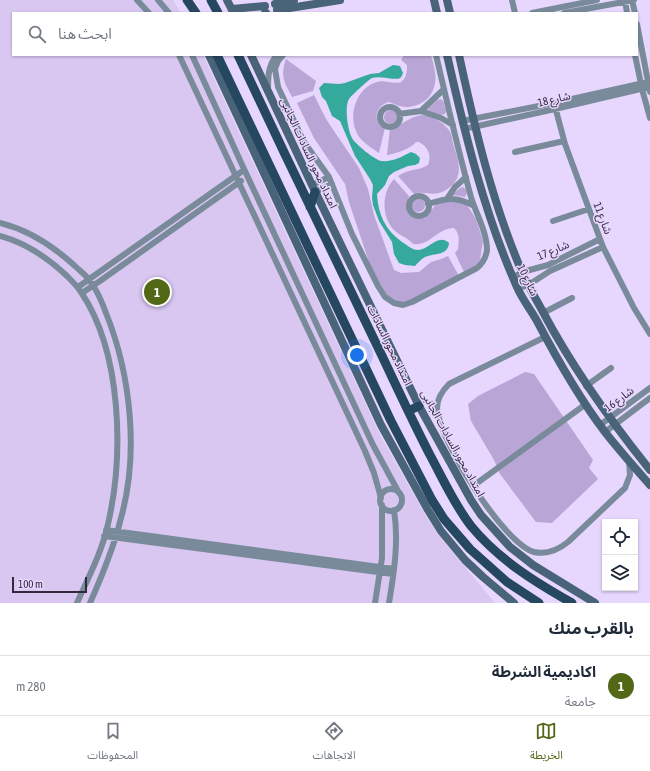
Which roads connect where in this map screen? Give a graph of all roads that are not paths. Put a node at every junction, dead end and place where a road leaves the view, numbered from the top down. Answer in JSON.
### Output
{"nodes":[{"id":1,"x":137,"y":0,"type":"edge"},
{"id":2,"x":158,"y":0,"type":"edge"},
{"id":3,"x":186,"y":0,"type":"edge"},
{"id":4,"x":211,"y":0,"type":"edge"},
{"id":5,"x":227,"y":0,"type":"edge"},
{"id":6,"x":294,"y":0,"type":"edge"},
{"id":7,"x":340,"y":0,"type":"edge"},
{"id":8,"x":434,"y":0,"type":"edge"},
{"id":9,"x":447,"y":0,"type":"edge"},
{"id":10,"x":512,"y":0,"type":"edge"},
{"id":11,"x":597,"y":0,"type":"edge"},
{"id":12,"x":633,"y":0,"type":"edge"},
{"id":13,"x":625,"y":1,"type":"edge"},
{"id":14,"x":564,"y":6,"type":"edge"},
{"id":15,"x":232,"y":11,"type":"edge"},
{"id":16,"x":265,"y":11,"type":"edge"},
{"id":17,"x":149,"y":12,"type":"edge"},
{"id":18,"x":168,"y":12,"type":"edge"},
{"id":19,"x":195,"y":12,"type":"edge"},
{"id":20,"x":217,"y":12,"type":"edge"},
{"id":21,"x":438,"y":12,"type":"edge"},
{"id":22,"x":450,"y":12,"type":"edge"},
{"id":23,"x":515,"y":12,"type":"edge"},
{"id":24,"x":537,"y":12,"type":"edge"},
{"id":25,"x":627,"y":12,"type":"edge"},
{"id":26,"x":635,"y":12,"type":"edge"},
{"id":27,"x":638,"y":29,"type":"edge"},
{"id":28,"x":179,"y":56,"type":"edge"},
{"id":29,"x":192,"y":56,"type":"edge"},
{"id":30,"x":208,"y":56,"type":"edge"},
{"id":31,"x":217,"y":56,"type":"edge"},
{"id":32,"x":238,"y":56,"type":"edge"},
{"id":33,"x":251,"y":56,"type":"edge"},
{"id":34,"x":276,"y":56,"type":"edge"},
{"id":35,"x":282,"y":56,"type":"edge"},
{"id":36,"x":436,"y":56,"type":"edge"},
{"id":37,"x":447,"y":56,"type":"edge"},
{"id":38,"x":459,"y":56,"type":"edge"},
{"id":39,"x":635,"y":56,"type":"edge"},
{"id":40,"x":641,"y":86,"type":"junction"},
{"id":41,"x":649,"y":87,"type":"edge"},
{"id":42,"x":444,"y":89,"type":"junction"},
{"id":43,"x":268,"y":91,"type":"junction"},
{"id":44,"x":554,"y":106,"type":"junction"},
{"id":45,"x":421,"y":111,"type":"junction"},
{"id":46,"x":399,"y":114,"type":"dead end"},
{"id":47,"x":650,"y":118,"type":"edge"},
{"id":48,"x":474,"y":123,"type":"junction"},
{"id":49,"x":453,"y":125,"type":"junction"},
{"id":50,"x":463,"y":125,"type":"junction"},
{"id":51,"x":564,"y":141,"type":"junction"},
{"id":52,"x":515,"y":152,"type":"dead end"},
{"id":53,"x":244,"y":169,"type":"junction"},
{"id":54,"x":329,"y":177,"type":"junction"},
{"id":55,"x":466,"y":177,"type":"junction"},
{"id":56,"x":248,"y":178,"type":"junction"},
{"id":57,"x":237,"y":179,"type":"junction"},
{"id":58,"x":332,"y":184,"type":"junction"},
{"id":59,"x":314,"y":189,"type":"junction"},
{"id":60,"x":447,"y":198,"type":"junction"},
{"id":61,"x":428,"y":204,"type":"dead end"},
{"id":62,"x":474,"y":206,"type":"junction"},
{"id":63,"x":310,"y":207,"type":"junction"},
{"id":64,"x":589,"y":209,"type":"junction"},
{"id":65,"x":553,"y":221,"type":"dead end"},
{"id":66,"x":0,"y":223,"type":"edge"},
{"id":67,"x":0,"y":236,"type":"edge"},
{"id":68,"x":600,"y":239,"type":"junction"},
{"id":69,"x":603,"y":247,"type":"junction"},
{"id":70,"x":522,"y":272,"type":"junction"},
{"id":71,"x":513,"y":277,"type":"junction"},
{"id":72,"x":89,"y":279,"type":"junction"},
{"id":73,"x":528,"y":284,"type":"junction"},
{"id":74,"x":94,"y":286,"type":"junction"},
{"id":75,"x":78,"y":287,"type":"junction"},
{"id":76,"x":518,"y":289,"type":"junction"},
{"id":77,"x":82,"y":293,"type":"junction"},
{"id":78,"x":572,"y":298,"type":"dead end"},
{"id":79,"x":544,"y":313,"type":"junction"},
{"id":80,"x":650,"y":334,"type":"edge"},
{"id":81,"x":545,"y":337,"type":"junction"},
{"id":82,"x":611,"y":368,"type":"dead end"},
{"id":83,"x":586,"y":386,"type":"junction"},
{"id":84,"x":650,"y":388,"type":"edge"},
{"id":85,"x":650,"y":398,"type":"edge"},
{"id":86,"x":586,"y":404,"type":"junction"},
{"id":87,"x":419,"y":406,"type":"junction"},
{"id":88,"x":408,"y":411,"type":"junction"},
{"id":89,"x":612,"y":421,"type":"junction"},
{"id":90,"x":603,"y":429,"type":"junction"},
{"id":91,"x":629,"y":460,"type":"junction"},
{"id":92,"x":650,"y":470,"type":"edge"},
{"id":93,"x":650,"y":485,"type":"edge"},
{"id":94,"x":473,"y":486,"type":"junction"},
{"id":95,"x":399,"y":493,"type":"junction"},
{"id":96,"x":380,"y":498,"type":"junction"},
{"id":97,"x":382,"y":505,"type":"junction"},
{"id":98,"x":394,"y":510,"type":"junction"},
{"id":99,"x":105,"y":533,"type":"junction"},
{"id":100,"x":116,"y":534,"type":"junction"},
{"id":101,"x":381,"y":571,"type":"junction"},
{"id":102,"x":393,"y":572,"type":"junction"},
{"id":103,"x":77,"y":603,"type":"edge"},
{"id":104,"x":90,"y":603,"type":"edge"},
{"id":105,"x":375,"y":603,"type":"edge"},
{"id":106,"x":389,"y":603,"type":"edge"},
{"id":107,"x":514,"y":603,"type":"edge"},
{"id":108,"x":539,"y":603,"type":"edge"},
{"id":109,"x":572,"y":603,"type":"edge"},
{"id":110,"x":595,"y":603,"type":"edge"}],
"edges":[{"from":1,"to":17,"type":"street"},
{"from":2,"to":18,"type":"street"},
{"from":3,"to":19,"type":"main road"},
{"from":4,"to":20,"type":"main road"},
{"from":5,"to":15,"type":"street"},
{"from":6,"to":7,"type":"street"},
{"from":8,"to":21,"type":"street"},
{"from":9,"to":22,"type":"street"},
{"from":10,"to":23,"type":"street"},
{"from":11,"to":14,"type":"street"},
{"from":12,"to":13,"type":"street"},
{"from":12,"to":26,"type":"street"},
{"from":13,"to":14,"type":"street"},
{"from":13,"to":25,"type":"street"},
{"from":14,"to":24,"type":"street"},
{"from":15,"to":16,"type":"street"},
{"from":27,"to":41,"type":"street"},
{"from":28,"to":57,"type":"street"},
{"from":29,"to":53,"type":"street"},
{"from":30,"to":107,"type":"street"},
{"from":31,"to":108,"type":"main road"},
{"from":32,"to":63,"type":"main road","name":"امتداد محور السادات"},
{"from":33,"to":43,"type":"street","name":"امتداد محور السادات الجانبى"},
{"from":34,"to":43,"type":"street"},
{"from":35,"to":54,"type":"street"},
{"from":36,"to":42,"type":"street"},
{"from":37,"to":50,"type":"street","name":"شارع 10"},
{"from":38,"to":48,"type":"street","name":"شارع 10"},
{"from":39,"to":40,"type":"street"},
{"from":40,"to":41,"type":"street","name":"شارع 18"},
{"from":40,"to":44,"type":"street","name":"شارع 18"},
{"from":40,"to":47,"type":"street"},
{"from":42,"to":45,"type":"street"},
{"from":42,"to":49,"type":"street"},
{"from":43,"to":59,"type":"street","name":"امتداد محور السادات الجانبى"},
{"from":44,"to":48,"type":"street","name":"شارع 18"},
{"from":44,"to":51,"type":"street","name":"شارع 11"},
{"from":45,"to":46,"type":"street"},
{"from":45,"to":49,"type":"street"},
{"from":48,"to":50,"type":"street","name":"شارع 18"},
{"from":48,"to":70,"type":"street","name":"شارع 10"},
{"from":49,"to":55,"type":"street"},
{"from":50,"to":71,"type":"street","name":"شارع 10"},
{"from":51,"to":52,"type":"street"},
{"from":51,"to":64,"type":"street","name":"شارع 11"},
{"from":53,"to":56,"type":"street"},
{"from":53,"to":57,"type":"street"},
{"from":54,"to":58,"type":"street"},
{"from":54,"to":59,"type":"street"},
{"from":55,"to":60,"type":"street"},
{"from":55,"to":62,"type":"street"},
{"from":56,"to":57,"type":"street"},
{"from":56,"to":95,"type":"street"},
{"from":57,"to":72,"type":"street"},
{"from":57,"to":74,"type":"street"},
{"from":57,"to":96,"type":"street"},
{"from":58,"to":59,"type":"street"},
{"from":58,"to":62,"type":"street"},
{"from":59,"to":63,"type":"main road"},
{"from":59,"to":87,"type":"street","name":"امتداد محور السادات الجانبى"},
{"from":60,"to":61,"type":"street"},
{"from":60,"to":62,"type":"street"},
{"from":63,"to":88,"type":"main road","name":"امتداد محور السادات"},
{"from":64,"to":65,"type":"street"},
{"from":64,"to":68,"type":"street","name":"شارع 11"},
{"from":66,"to":72,"type":"street"},
{"from":67,"to":75,"type":"street"},
{"from":68,"to":69,"type":"street","name":"شارع 11"},
{"from":68,"to":70,"type":"street","name":"شارع 17"},
{"from":69,"to":73,"type":"street","name":"شارع 17"},
{"from":69,"to":80,"type":"street","name":"شارع 11"},
{"from":70,"to":71,"type":"street","name":"شارع 17"},
{"from":70,"to":73,"type":"street","name":"شارع 10"},
{"from":71,"to":76,"type":"street","name":"شارع 10"},
{"from":72,"to":74,"type":"street"},
{"from":72,"to":75,"type":"street"},
{"from":73,"to":76,"type":"street","name":"شارع 17"},
{"from":73,"to":79,"type":"street","name":"شارع 10"},
{"from":74,"to":77,"type":"street"},
{"from":74,"to":100,"type":"street"},
{"from":75,"to":77,"type":"street"},
{"from":76,"to":81,"type":"street","name":"شارع 10"},
{"from":77,"to":99,"type":"street"},
{"from":78,"to":79,"type":"street"},
{"from":79,"to":83,"type":"street","name":"شارع 10"},
{"from":81,"to":86,"type":"street","name":"شارع 10"},
{"from":81,"to":94,"type":"street"},
{"from":82,"to":83,"type":"street"},
{"from":83,"to":89,"type":"street","name":"شارع 10"},
{"from":84,"to":89,"type":"street","name":"شارع 16"},
{"from":85,"to":89,"type":"street","name":"شارع 16"},
{"from":86,"to":90,"type":"street","name":"شارع 10"},
{"from":86,"to":94,"type":"street"},
{"from":87,"to":88,"type":"main road"},
{"from":87,"to":110,"type":"street","name":"امتداد محور السادات الجانبى"},
{"from":88,"to":109,"type":"main road","name":"امتداد محور السادات"},
{"from":89,"to":90,"type":"street","name":"شارع 16"},
{"from":89,"to":92,"type":"street","name":"شارع 10"},
{"from":90,"to":91,"type":"street","name":"شارع 10"},
{"from":91,"to":93,"type":"street","name":"شارع 10"},
{"from":91,"to":94,"type":"street"},
{"from":95,"to":96,"type":"street"},
{"from":95,"to":98,"type":"street"},
{"from":96,"to":97,"type":"street"},
{"from":97,"to":98,"type":"street"},
{"from":97,"to":101,"type":"street"},
{"from":98,"to":102,"type":"street"},
{"from":99,"to":100,"type":"street"},
{"from":99,"to":103,"type":"street"},
{"from":100,"to":101,"type":"street"},
{"from":100,"to":104,"type":"street"},
{"from":101,"to":102,"type":"street"},
{"from":101,"to":105,"type":"street"},
{"from":102,"to":106,"type":"street"}]}
